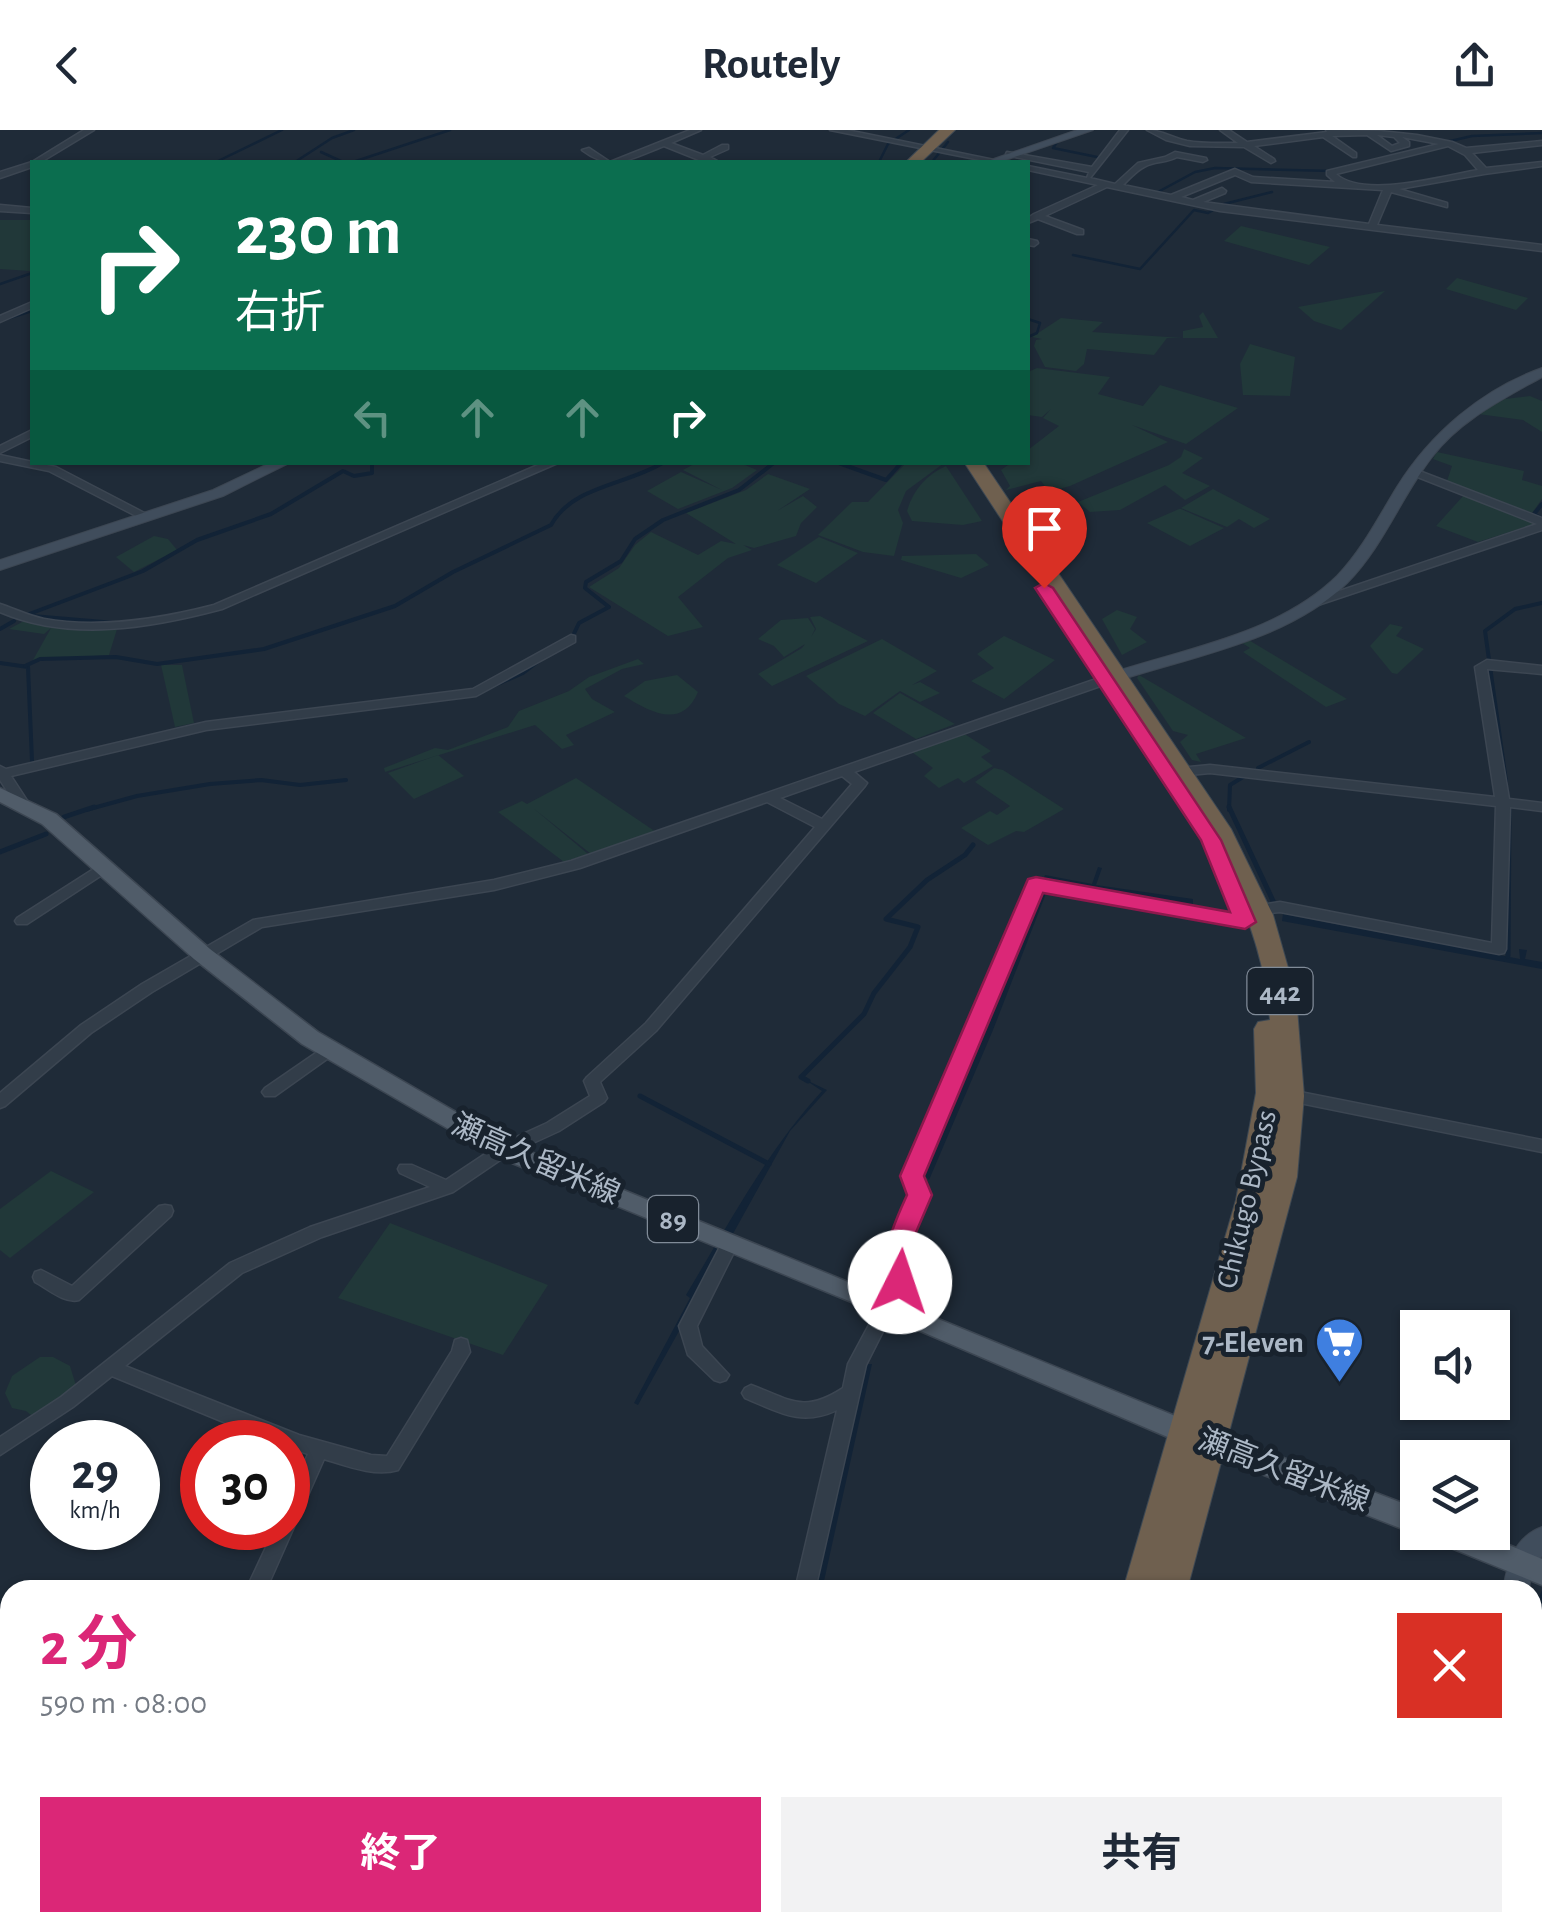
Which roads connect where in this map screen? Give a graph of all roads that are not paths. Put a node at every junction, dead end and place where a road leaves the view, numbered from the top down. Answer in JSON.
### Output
{"nodes":[{"id":1,"x":90,"y":130,"type":"edge"},
{"id":2,"x":697,"y":130,"type":"edge"},
{"id":3,"x":834,"y":130,"type":"edge"},
{"id":4,"x":935,"y":130,"type":"edge"},
{"id":5,"x":948,"y":130,"type":"edge"},
{"id":6,"x":1088,"y":130,"type":"edge"},
{"id":7,"x":1124,"y":130,"type":"edge"},
{"id":8,"x":1151,"y":130,"type":"edge"},
{"id":9,"x":1224,"y":130,"type":"edge"},
{"id":10,"x":1330,"y":132,"type":"edge"},
{"id":11,"x":1368,"y":133,"type":"junction"},
{"id":12,"x":1422,"y":135,"type":"edge"},
{"id":13,"x":1168,"y":136,"type":"junction"},
{"id":14,"x":1393,"y":136,"type":"junction"},
{"id":15,"x":1445,"y":140,"type":"junction"},
{"id":16,"x":664,"y":143,"type":"junction"},
{"id":17,"x":1542,"y":143,"type":"edge"},
{"id":18,"x":1247,"y":146,"type":"junction"},
{"id":19,"x":1155,"y":147,"type":"dead end"},
{"id":20,"x":725,"y":148,"type":"dead end"},
{"id":21,"x":586,"y":150,"type":"dead end"},
{"id":22,"x":1465,"y":151,"type":"junction"},
{"id":23,"x":919,"y":152,"type":"edge"},
{"id":24,"x":1354,"y":156,"type":"dead end"},
{"id":25,"x":702,"y":158,"type":"junction"},
{"id":26,"x":39,"y":160,"type":"edge"},
{"id":27,"x":603,"y":160,"type":"edge"},
{"id":28,"x":621,"y":160,"type":"edge"},
{"id":29,"x":708,"y":160,"type":"edge"},
{"id":30,"x":998,"y":160,"type":"edge"},
{"id":31,"x":1203,"y":160,"type":"dead end"},
{"id":32,"x":1271,"y":161,"type":"dead end"},
{"id":33,"x":30,"y":164,"type":"edge"},
{"id":34,"x":1542,"y":164,"type":"edge"},
{"id":35,"x":1030,"y":165,"type":"edge"},
{"id":36,"x":1030,"y":168,"type":"edge"},
{"id":37,"x":1484,"y":170,"type":"junction"},
{"id":38,"x":0,"y":175,"type":"edge"},
{"id":39,"x":1090,"y":175,"type":"junction"},
{"id":40,"x":1112,"y":185,"type":"junction"},
{"id":41,"x":1344,"y":185,"type":"junction"},
{"id":42,"x":1388,"y":188,"type":"junction"},
{"id":43,"x":1222,"y":191,"type":"dead end"},
{"id":44,"x":1170,"y":198,"type":"junction"},
{"id":45,"x":1192,"y":203,"type":"junction"},
{"id":46,"x":1444,"y":204,"type":"dead end"},
{"id":47,"x":0,"y":206,"type":"edge"},
{"id":48,"x":30,"y":210,"type":"edge"},
{"id":49,"x":1031,"y":218,"type":"edge"},
{"id":50,"x":1372,"y":226,"type":"junction"},
{"id":51,"x":1080,"y":232,"type":"dead end"},
{"id":52,"x":1542,"y":248,"type":"edge"},
{"id":53,"x":30,"y":306,"type":"edge"},
{"id":54,"x":0,"y":318,"type":"edge"},
{"id":55,"x":1542,"y":372,"type":"edge"},
{"id":56,"x":30,"y":434,"type":"edge"},
{"id":57,"x":0,"y":450,"type":"edge"},
{"id":58,"x":0,"y":458,"type":"edge"},
{"id":59,"x":30,"y":465,"type":"edge"},
{"id":60,"x":30,"y":465,"type":"edge"},
{"id":61,"x":277,"y":465,"type":"edge"},
{"id":62,"x":550,"y":465,"type":"edge"},
{"id":63,"x":962,"y":465,"type":"edge"},
{"id":64,"x":975,"y":465,"type":"edge"},
{"id":65,"x":1414,"y":472,"type":"junction"},
{"id":66,"x":146,"y":517,"type":"junction"},
{"id":67,"x":1542,"y":524,"type":"edge"},
{"id":68,"x":0,"y":565,"type":"edge"},
{"id":69,"x":1305,"y":606,"type":"junction"},
{"id":70,"x":0,"y":608,"type":"edge"},
{"id":71,"x":571,"y":640,"type":"dead end"},
{"id":72,"x":1542,"y":670,"type":"edge"},
{"id":73,"x":1111,"y":678,"type":"junction"},
{"id":74,"x":1175,"y":771,"type":"junction"},
{"id":75,"x":845,"y":772,"type":"junction"},
{"id":76,"x":6,"y":785,"type":"edge"},
{"id":77,"x":770,"y":799,"type":"junction"},
{"id":78,"x":1503,"y":804,"type":"junction"},
{"id":79,"x":1542,"y":807,"type":"edge"},
{"id":80,"x":824,"y":826,"type":"junction"},
{"id":81,"x":104,"y":868,"type":"junction"},
{"id":82,"x":1252,"y":918,"type":"junction"},
{"id":83,"x":22,"y":921,"type":"dead end"},
{"id":84,"x":202,"y":954,"type":"junction"},
{"id":85,"x":328,"y":1050,"type":"junction"},
{"id":86,"x":270,"y":1092,"type":"dead end"},
{"id":87,"x":1290,"y":1096,"type":"junction"},
{"id":88,"x":0,"y":1102,"type":"edge"},
{"id":89,"x":1542,"y":1146,"type":"edge"},
{"id":90,"x":502,"y":1150,"type":"junction"},
{"id":91,"x":406,"y":1168,"type":"dead end"},
{"id":92,"x":447,"y":1188,"type":"junction"},
{"id":93,"x":165,"y":1211,"type":"dead end"},
{"id":94,"x":731,"y":1242,"type":"junction"},
{"id":95,"x":41,"y":1277,"type":"dead end"},
{"id":96,"x":885,"y":1305,"type":"junction"},
{"id":97,"x":462,"y":1345,"type":"dead end"},
{"id":98,"x":108,"y":1367,"type":"junction"},
{"id":99,"x":720,"y":1375,"type":"dead end"},
{"id":100,"x":751,"y":1393,"type":"dead end"},
{"id":101,"x":850,"y":1393,"type":"junction"},
{"id":102,"x":1199,"y":1438,"type":"junction"},
{"id":103,"x":0,"y":1448,"type":"edge"},
{"id":104,"x":319,"y":1450,"type":"junction"},
{"id":105,"x":310,"y":1470,"type":"edge"},
{"id":106,"x":1400,"y":1515,"type":"edge"},
{"id":107,"x":1542,"y":1538,"type":"edge"},
{"id":108,"x":274,"y":1550,"type":"edge"},
{"id":109,"x":1478,"y":1550,"type":"edge"},
{"id":110,"x":1526,"y":1575,"type":"edge"},
{"id":111,"x":261,"y":1580,"type":"edge"},
{"id":112,"x":807,"y":1580,"type":"edge"},
{"id":113,"x":1145,"y":1580,"type":"edge"},
{"id":114,"x":1171,"y":1580,"type":"edge"}],
"edges":[{"from":1,"to":26,"type":"street"},
{"from":2,"to":16,"type":"street"},
{"from":3,"to":23,"type":"street"},
{"from":4,"to":23,"type":"highway"},
{"from":5,"to":23,"type":"highway"},
{"from":6,"to":30,"type":"street"},
{"from":7,"to":39,"type":"street"},
{"from":8,"to":13,"type":"street"},
{"from":9,"to":18,"type":"street"},
{"from":10,"to":11,"type":"street"},
{"from":10,"to":18,"type":"street"},
{"from":10,"to":24,"type":"street"},
{"from":11,"to":14,"type":"street"},
{"from":11,"to":14,"type":"street"},
{"from":12,"to":14,"type":"street"},
{"from":12,"to":15,"type":"street"},
{"from":13,"to":18,"type":"street"},
{"from":13,"to":19,"type":"street"},
{"from":15,"to":22,"type":"street"},
{"from":15,"to":41,"type":"street"},
{"from":16,"to":25,"type":"street"},
{"from":16,"to":28,"type":"street"},
{"from":17,"to":22,"type":"street"},
{"from":18,"to":32,"type":"street"},
{"from":20,"to":25,"type":"street"},
{"from":21,"to":27,"type":"street"},
{"from":22,"to":37,"type":"street"},
{"from":23,"to":30,"type":"street"},
{"from":25,"to":29,"type":"street"},
{"from":31,"to":40,"type":"street"},
{"from":33,"to":38,"type":"street"},
{"from":34,"to":37,"type":"street"},
{"from":35,"to":39,"type":"street"},
{"from":36,"to":39,"type":"street"},
{"from":37,"to":42,"type":"street"},
{"from":39,"to":40,"type":"street"},
{"from":40,"to":44,"type":"street"},
{"from":40,"to":49,"type":"street"},
{"from":41,"to":42,"type":"street"},
{"from":41,"to":44,"type":"street"},
{"from":42,"to":46,"type":"street"},
{"from":42,"to":50,"type":"street"},
{"from":43,"to":45,"type":"street"},
{"from":44,"to":45,"type":"street"},
{"from":45,"to":50,"type":"street"},
{"from":47,"to":48,"type":"street"},
{"from":49,"to":51,"type":"street"},
{"from":50,"to":52,"type":"street"},
{"from":53,"to":54,"type":"street"},
{"from":55,"to":65,"type":"street"},
{"from":56,"to":57,"type":"street"},
{"from":58,"to":59,"type":"street"},
{"from":60,"to":66,"type":"street"},
{"from":61,"to":66,"type":"street"},
{"from":62,"to":70,"type":"street"},
{"from":63,"to":73,"type":"highway","name":"Chikugo Bypass","number":"442"},
{"from":64,"to":73,"type":"highway","name":"Chikugo Bypass","number":"442"},
{"from":65,"to":67,"type":"street"},
{"from":65,"to":69,"type":"street"},
{"from":66,"to":68,"type":"street"},
{"from":67,"to":69,"type":"street"},
{"from":69,"to":73,"type":"street"},
{"from":71,"to":76,"type":"street"},
{"from":72,"to":78,"type":"street"},
{"from":73,"to":74,"type":"highway","name":"Chikugo Bypass","number":"442"},
{"from":73,"to":75,"type":"street"},
{"from":74,"to":78,"type":"street"},
{"from":74,"to":82,"type":"highway","name":"Chikugo Bypass","number":"442"},
{"from":75,"to":77,"type":"street"},
{"from":75,"to":80,"type":"street"},
{"from":76,"to":81,"type":"main road","name":"瀬高久留米線","number":"89"},
{"from":77,"to":80,"type":"street"},
{"from":77,"to":84,"type":"street"},
{"from":78,"to":79,"type":"street"},
{"from":78,"to":82,"type":"street"},
{"from":80,"to":90,"type":"street"},
{"from":81,"to":83,"type":"street"},
{"from":81,"to":84,"type":"main road","name":"瀬高久留米線","number":"89"},
{"from":82,"to":87,"type":"highway","name":"Chikugo Bypass","number":"442"},
{"from":82,"to":96,"type":"street"},
{"from":82,"to":102,"type":"highway","name":"Chikugo Bypass","number":"442"},
{"from":84,"to":85,"type":"main road","name":"瀬高久留米線","number":"89"},
{"from":84,"to":88,"type":"street"},
{"from":85,"to":86,"type":"street"},
{"from":85,"to":90,"type":"main road","name":"瀬高久留米線","number":"89"},
{"from":87,"to":89,"type":"street"},
{"from":87,"to":102,"type":"highway","name":"Chikugo Bypass","number":"442"},
{"from":90,"to":92,"type":"street"},
{"from":90,"to":94,"type":"main road","name":"瀬高久留米線","number":"89"},
{"from":91,"to":92,"type":"street"},
{"from":92,"to":98,"type":"street"},
{"from":93,"to":95,"type":"street"},
{"from":94,"to":96,"type":"main road","name":"瀬高久留米線","number":"89"},
{"from":94,"to":99,"type":"street"},
{"from":96,"to":101,"type":"street"},
{"from":96,"to":102,"type":"main road","name":"瀬高久留米線","number":"89"},
{"from":97,"to":104,"type":"street"},
{"from":98,"to":103,"type":"street"},
{"from":98,"to":104,"type":"street"},
{"from":100,"to":101,"type":"street"},
{"from":101,"to":112,"type":"street"},
{"from":102,"to":106,"type":"main road","name":"瀬高久留米線","number":"89"},
{"from":102,"to":113,"type":"highway","name":"Chikugo Bypass","number":"442"},
{"from":102,"to":114,"type":"highway","name":"Chikugo Bypass","number":"442"},
{"from":104,"to":105,"type":"street"},
{"from":107,"to":110,"type":"street"},
{"from":108,"to":111,"type":"street"},
{"from":109,"to":110,"type":"main road"}]}
